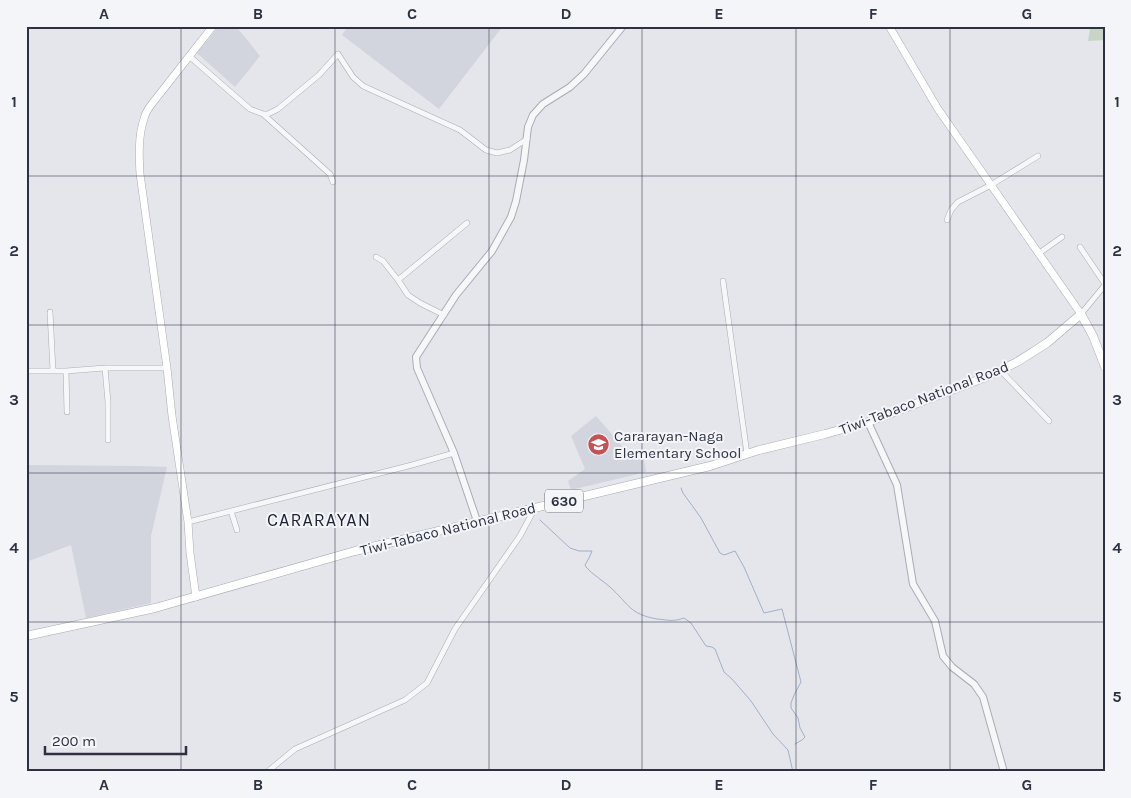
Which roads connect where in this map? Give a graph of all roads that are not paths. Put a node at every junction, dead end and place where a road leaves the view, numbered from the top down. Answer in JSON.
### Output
{"nodes":[{"id":1,"x":213,"y":26,"type":"edge"},
{"id":2,"x":623,"y":26,"type":"edge"},
{"id":3,"x":890,"y":26,"type":"edge"},
{"id":4,"x":189,"y":56,"type":"junction"},
{"id":5,"x":263,"y":114,"type":"junction"},
{"id":6,"x":527,"y":140,"type":"junction"},
{"id":7,"x":1038,"y":156,"type":"dead end"},
{"id":8,"x":333,"y":182,"type":"dead end"},
{"id":9,"x":991,"y":185,"type":"junction"},
{"id":10,"x":947,"y":220,"type":"dead end"},
{"id":11,"x":467,"y":224,"type":"dead end"},
{"id":12,"x":1062,"y":237,"type":"dead end"},
{"id":13,"x":1080,"y":247,"type":"dead end"},
{"id":14,"x":1038,"y":254,"type":"junction"},
{"id":15,"x":376,"y":257,"type":"dead end"},
{"id":16,"x":398,"y":280,"type":"junction"},
{"id":17,"x":723,"y":281,"type":"dead end"},
{"id":18,"x":1105,"y":284,"type":"edge"},
{"id":19,"x":50,"y":312,"type":"dead end"},
{"id":20,"x":1080,"y":314,"type":"junction"},
{"id":21,"x":444,"y":315,"type":"junction"},
{"id":22,"x":1105,"y":367,"type":"edge"},
{"id":23,"x":105,"y":368,"type":"junction"},
{"id":24,"x":167,"y":368,"type":"junction"},
{"id":25,"x":26,"y":371,"type":"edge"},
{"id":26,"x":52,"y":371,"type":"junction"},
{"id":27,"x":66,"y":371,"type":"junction"},
{"id":28,"x":1001,"y":371,"type":"junction"},
{"id":29,"x":67,"y":412,"type":"dead end"},
{"id":30,"x":1049,"y":421,"type":"dead end"},
{"id":31,"x":868,"y":422,"type":"junction"},
{"id":32,"x":108,"y":440,"type":"dead end"},
{"id":33,"x":454,"y":453,"type":"junction"},
{"id":34,"x":747,"y":454,"type":"junction"},
{"id":35,"x":535,"y":508,"type":"junction"},
{"id":36,"x":231,"y":511,"type":"junction"},
{"id":37,"x":478,"y":521,"type":"junction"},
{"id":38,"x":188,"y":522,"type":"junction"},
{"id":39,"x":237,"y":530,"type":"dead end"},
{"id":40,"x":196,"y":596,"type":"junction"},
{"id":41,"x":26,"y":636,"type":"edge"},
{"id":42,"x":267,"y":772,"type":"edge"},
{"id":43,"x":1004,"y":772,"type":"edge"}],
"edges":[{"from":1,"to":4,"type":"main road"},
{"from":2,"to":6,"type":"street"},
{"from":3,"to":9,"type":"main road"},
{"from":4,"to":5,"type":"street"},
{"from":4,"to":24,"type":"main road"},
{"from":5,"to":6,"type":"street"},
{"from":5,"to":8,"type":"street"},
{"from":6,"to":21,"type":"street"},
{"from":7,"to":9,"type":"street"},
{"from":9,"to":10,"type":"street"},
{"from":9,"to":14,"type":"main road"},
{"from":11,"to":16,"type":"street"},
{"from":12,"to":14,"type":"street"},
{"from":13,"to":18,"type":"street"},
{"from":14,"to":20,"type":"main road"},
{"from":15,"to":16,"type":"street"},
{"from":16,"to":21,"type":"street"},
{"from":17,"to":34,"type":"street"},
{"from":18,"to":20,"type":"street"},
{"from":19,"to":26,"type":"street"},
{"from":20,"to":22,"type":"main road"},
{"from":20,"to":28,"type":"main road","name":"Tiwi-Tabaco National Road","number":"630"},
{"from":21,"to":33,"type":"street"},
{"from":23,"to":24,"type":"street"},
{"from":23,"to":27,"type":"street"},
{"from":23,"to":32,"type":"street"},
{"from":24,"to":38,"type":"main road"},
{"from":25,"to":26,"type":"street"},
{"from":26,"to":27,"type":"street"},
{"from":27,"to":29,"type":"street"},
{"from":28,"to":30,"type":"street"},
{"from":28,"to":31,"type":"main road","name":"Tiwi-Tabaco National Road","number":"630"},
{"from":31,"to":34,"type":"main road","name":"Tiwi-Tabaco National Road","number":"630"},
{"from":31,"to":43,"type":"street"},
{"from":33,"to":36,"type":"street"},
{"from":33,"to":37,"type":"street"},
{"from":34,"to":35,"type":"main road","name":"Tiwi-Tabaco National Road","number":"630"},
{"from":35,"to":37,"type":"main road","name":"Tiwi-Tabaco National Road","number":"630"},
{"from":35,"to":42,"type":"street"},
{"from":36,"to":38,"type":"street"},
{"from":36,"to":39,"type":"street"},
{"from":37,"to":40,"type":"main road","name":"Tiwi-Tabaco National Road","number":"630"},
{"from":38,"to":40,"type":"main road"},
{"from":40,"to":41,"type":"main road","name":"Tiwi-Tabaco National Road","number":"630"}]}
